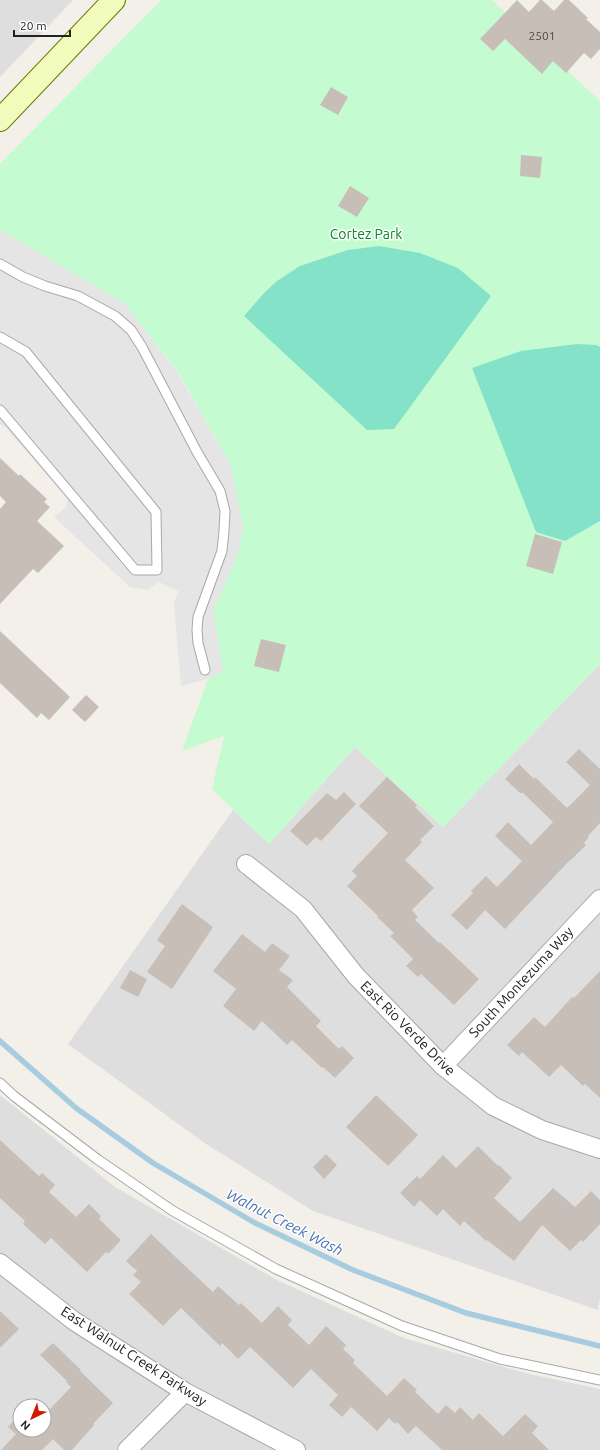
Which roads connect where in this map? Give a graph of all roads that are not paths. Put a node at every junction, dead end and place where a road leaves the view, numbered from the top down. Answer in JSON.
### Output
{"nodes":[{"id":1,"x":114,"y":0,"type":"edge"},
{"id":2,"x":0,"y":120,"type":"edge"},
{"id":3,"x":0,"y":264,"type":"edge"},
{"id":4,"x":0,"y":337,"type":"edge"},
{"id":5,"x":0,"y":410,"type":"edge"},
{"id":6,"x":205,"y":670,"type":"dead end"},
{"id":7,"x":246,"y":864,"type":"dead end"},
{"id":8,"x":600,"y":899,"type":"edge"},
{"id":9,"x":442,"y":1066,"type":"junction"},
{"id":10,"x":0,"y":1083,"type":"edge"},
{"id":11,"x":600,"y":1149,"type":"edge"},
{"id":12,"x":0,"y":1263,"type":"edge"},
{"id":13,"x":600,"y":1380,"type":"edge"},
{"id":14,"x":185,"y":1392,"type":"junction"},
{"id":15,"x":126,"y":1450,"type":"edge"},
{"id":16,"x":296,"y":1450,"type":"edge"}],
"edges":[{"from":1,"to":2,"type":"main road"},
{"from":3,"to":6,"type":"lane"},
{"from":4,"to":5,"type":"lane"},
{"from":7,"to":9,"type":"street","name":"East Rio Verde Drive"},
{"from":8,"to":9,"type":"street","name":"South Montezuma Way"},
{"from":9,"to":11,"type":"street","name":"East Rio Verde Drive"},
{"from":10,"to":13,"type":"lane"},
{"from":12,"to":14,"type":"street","name":"East Walnut Creek Parkway"},
{"from":14,"to":15,"type":"street"},
{"from":14,"to":16,"type":"street","name":"East Walnut Creek Parkway"}]}
